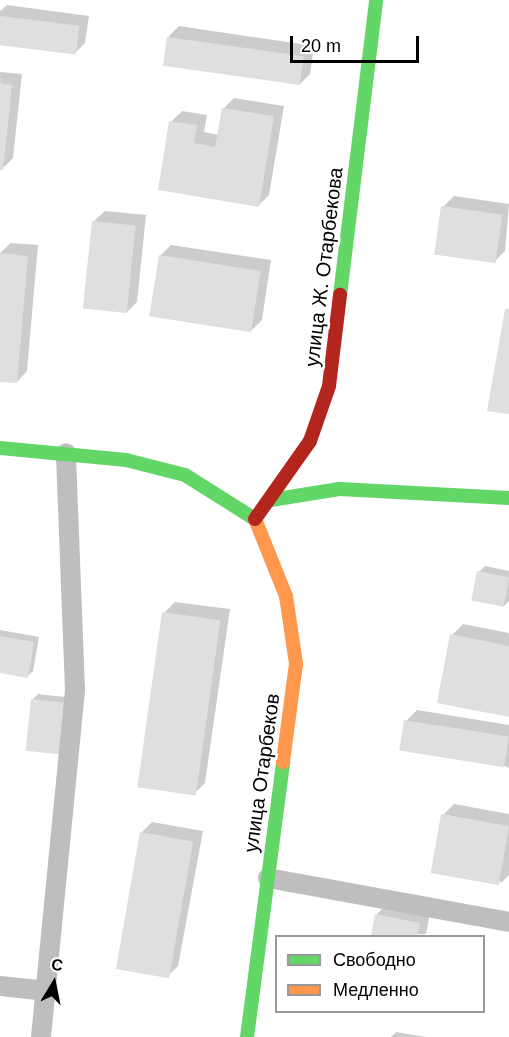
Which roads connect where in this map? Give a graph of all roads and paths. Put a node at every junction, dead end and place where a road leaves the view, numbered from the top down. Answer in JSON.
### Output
{"nodes":[{"id":1,"x":376,"y":0,"type":"edge"},
{"id":2,"x":0,"y":448,"type":"edge"},
{"id":3,"x":66,"y":453,"type":"junction"},
{"id":4,"x":509,"y":498,"type":"edge"},
{"id":5,"x":271,"y":500,"type":"junction"},
{"id":6,"x":255,"y":519,"type":"junction"},
{"id":7,"x":268,"y":878,"type":"junction"},
{"id":8,"x":509,"y":922,"type":"edge"},
{"id":9,"x":0,"y":986,"type":"edge"},
{"id":10,"x":47,"y":991,"type":"junction"},
{"id":11,"x":41,"y":1037,"type":"edge"},
{"id":12,"x":247,"y":1037,"type":"edge"}],
"edges":[{"from":1,"to":5,"type":"main road","name":"улица Ж. Отарбекова"},
{"from":2,"to":3,"type":"main road"},
{"from":3,"to":6,"type":"main road"},
{"from":3,"to":10,"type":"lane"},
{"from":4,"to":5,"type":"main road"},
{"from":5,"to":6,"type":"main road","name":"улица Ж. Отарбекова"},
{"from":6,"to":7,"type":"main road","name":"улица Отарбеков"},
{"from":7,"to":8,"type":"lane"},
{"from":7,"to":12,"type":"main road","name":"улица Отарбеков"},
{"from":9,"to":10,"type":"lane"},
{"from":10,"to":11,"type":"lane"}]}
